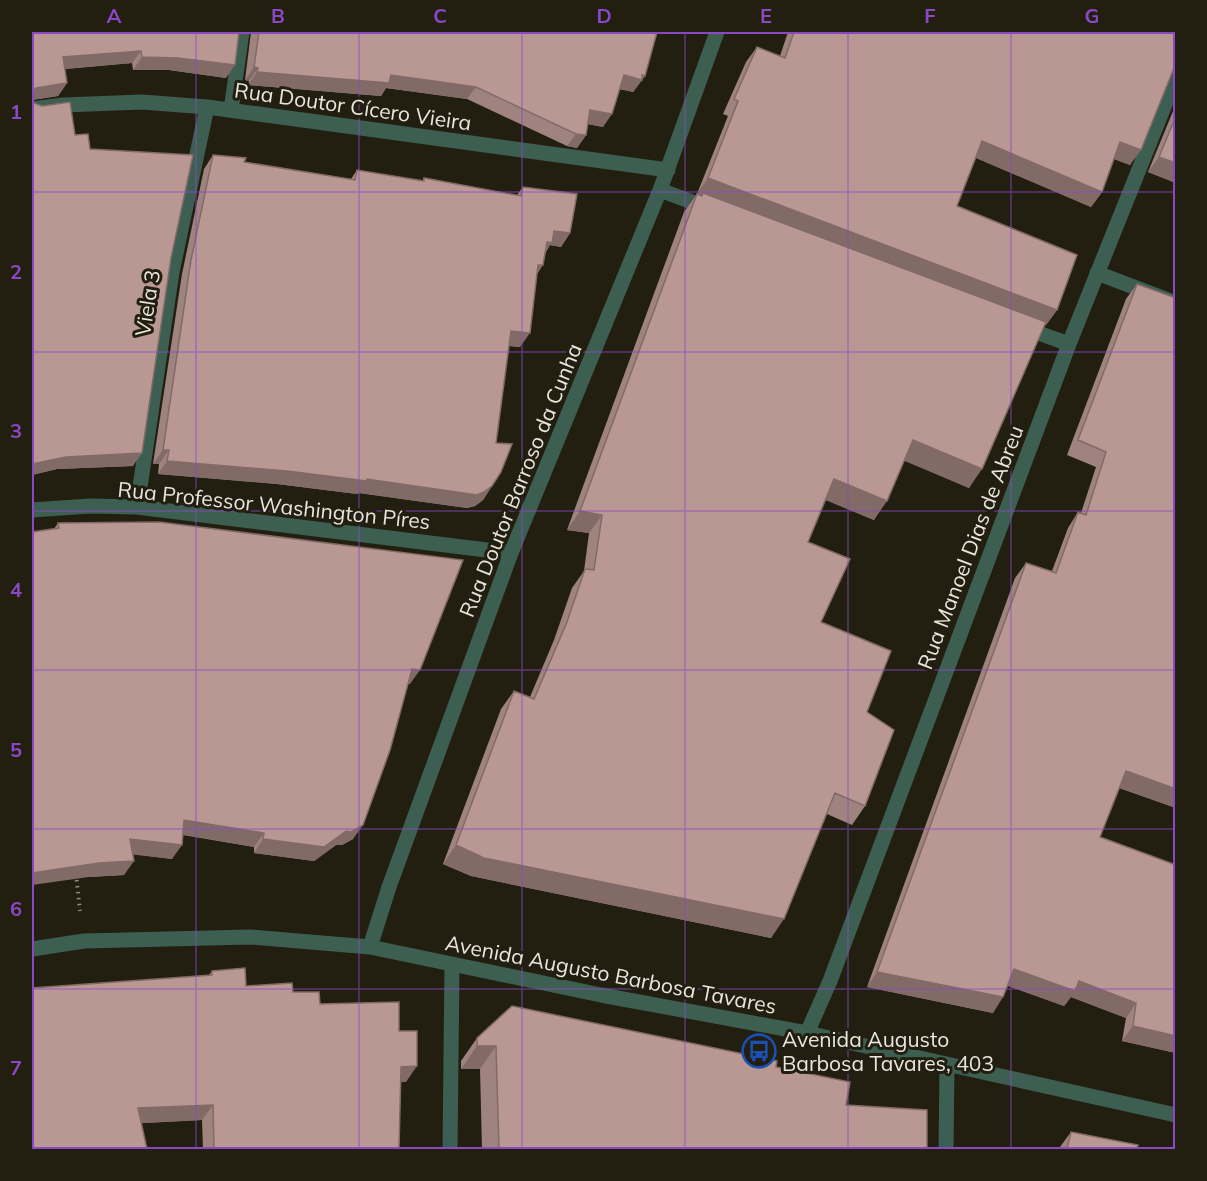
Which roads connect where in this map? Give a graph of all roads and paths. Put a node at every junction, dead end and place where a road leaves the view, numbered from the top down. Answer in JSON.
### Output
{"nodes":[{"id":1,"x":242,"y":32,"type":"edge"},
{"id":2,"x":717,"y":32,"type":"edge"},
{"id":3,"x":1176,"y":77,"type":"edge"},
{"id":4,"x":207,"y":107,"type":"junction"},
{"id":5,"x":32,"y":109,"type":"edge"},
{"id":6,"x":231,"y":110,"type":"junction"},
{"id":7,"x":668,"y":170,"type":"junction"},
{"id":8,"x":660,"y":190,"type":"junction"},
{"id":9,"x":726,"y":215,"type":"edge"},
{"id":10,"x":1097,"y":273,"type":"junction"},
{"id":11,"x":1176,"y":303,"type":"edge"},
{"id":12,"x":1003,"y":319,"type":"edge"},
{"id":13,"x":1069,"y":344,"type":"junction"},
{"id":14,"x":137,"y":507,"type":"junction"},
{"id":15,"x":32,"y":510,"type":"edge"},
{"id":16,"x":511,"y":553,"type":"junction"},
{"id":17,"x":76,"y":871,"type":"edge"},
{"id":18,"x":84,"y":941,"type":"junction"},
{"id":19,"x":370,"y":947,"type":"junction"},
{"id":20,"x":32,"y":949,"type":"edge"},
{"id":21,"x":452,"y":965,"type":"junction"},
{"id":22,"x":807,"y":1033,"type":"junction"},
{"id":23,"x":947,"y":1065,"type":"junction"},
{"id":24,"x":1176,"y":1115,"type":"edge"},
{"id":25,"x":450,"y":1149,"type":"edge"},
{"id":26,"x":946,"y":1149,"type":"edge"}],
"edges":[{"from":1,"to":6,"type":"street"},
{"from":2,"to":7,"type":"street","name":"Rua Doutor Barroso da Cunha"},
{"from":3,"to":10,"type":"street","name":"Rua Manoel Dias de Abreu"},
{"from":4,"to":5,"type":"street","name":"Rua Doutor Cícero Vieira"},
{"from":4,"to":6,"type":"street","name":"Rua Doutor Cícero Vieira"},
{"from":4,"to":14,"type":"street","name":"Viela 3"},
{"from":6,"to":7,"type":"street","name":"Rua Doutor Cícero Vieira"},
{"from":7,"to":8,"type":"street","name":"Rua Doutor Barroso da Cunha"},
{"from":8,"to":9,"type":"street"},
{"from":8,"to":16,"type":"street","name":"Rua Doutor Barroso da Cunha"},
{"from":10,"to":11,"type":"street"},
{"from":10,"to":13,"type":"street","name":"Rua Manoel Dias de Abreu"},
{"from":12,"to":13,"type":"street"},
{"from":13,"to":22,"type":"street","name":"Rua Manoel Dias de Abreu"},
{"from":14,"to":15,"type":"street","name":"Rua Professor Washington Píres"},
{"from":14,"to":16,"type":"street","name":"Rua Professor Washington Píres"},
{"from":16,"to":19,"type":"street","name":"Rua Doutor Barroso da Cunha"},
{"from":17,"to":18,"type":"path"},
{"from":18,"to":19,"type":"street","name":"Avenida Augusto Barbosa Tavares"},
{"from":18,"to":20,"type":"street","name":"Avenida Augusto Barbosa Tavares"},
{"from":19,"to":21,"type":"street","name":"Avenida Augusto Barbosa Tavares"},
{"from":21,"to":22,"type":"street","name":"Avenida Augusto Barbosa Tavares"},
{"from":21,"to":25,"type":"street"},
{"from":22,"to":23,"type":"street","name":"Avenida Augusto Barbosa Tavares"},
{"from":23,"to":24,"type":"street","name":"Avenida Augusto Barbosa Tavares"},
{"from":23,"to":26,"type":"street"}]}
